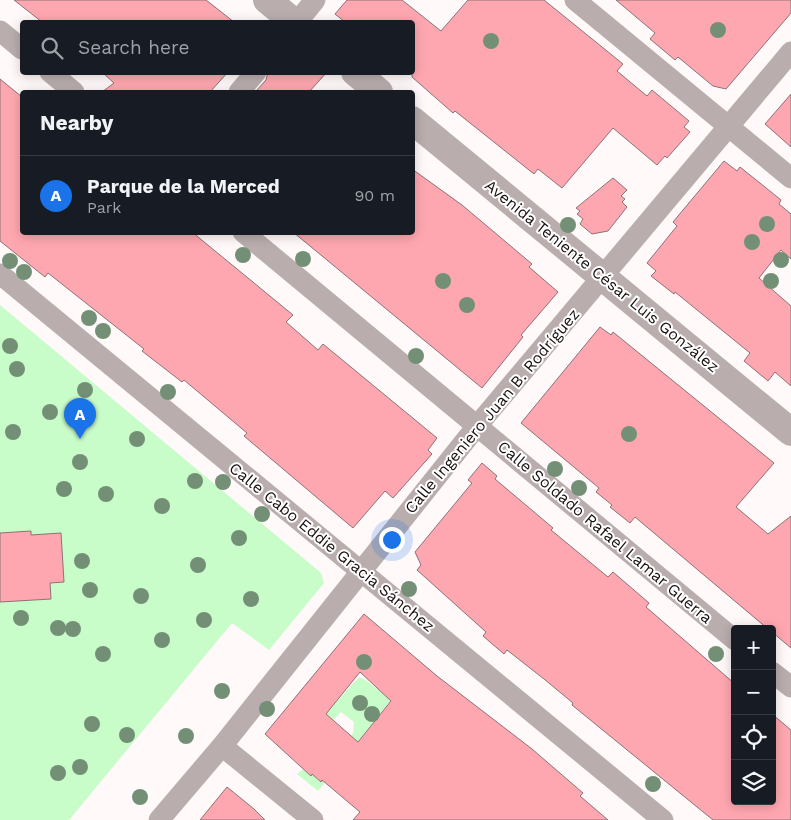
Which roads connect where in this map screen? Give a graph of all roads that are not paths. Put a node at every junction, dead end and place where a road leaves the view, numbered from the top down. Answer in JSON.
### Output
{"nodes":[{"id":1,"x":267,"y":0,"type":"edge"},
{"id":2,"x":316,"y":0,"type":"edge"},
{"id":3,"x":575,"y":0,"type":"edge"},
{"id":4,"x":293,"y":20,"type":"edge"},
{"id":5,"x":298,"y":20,"type":"edge"},
{"id":6,"x":0,"y":31,"type":"edge"},
{"id":7,"x":20,"y":47,"type":"edge"},
{"id":8,"x":791,"y":52,"type":"edge"},
{"id":9,"x":54,"y":75,"type":"edge"},
{"id":10,"x":253,"y":75,"type":"edge"},
{"id":11,"x":359,"y":75,"type":"edge"},
{"id":12,"x":72,"y":90,"type":"edge"},
{"id":13,"x":241,"y":90,"type":"edge"},
{"id":14,"x":377,"y":90,"type":"edge"},
{"id":15,"x":415,"y":122,"type":"edge"},
{"id":16,"x":730,"y":128,"type":"junction"},
{"id":17,"x":791,"y":178,"type":"edge"},
{"id":18,"x":247,"y":235,"type":"edge"},
{"id":19,"x":0,"y":274,"type":"edge"},
{"id":20,"x":603,"y":277,"type":"junction"},
{"id":21,"x":477,"y":426,"type":"junction"},
{"id":22,"x":791,"y":432,"type":"edge"},
{"id":23,"x":362,"y":572,"type":"junction"},
{"id":24,"x":731,"y":637,"type":"edge"},
{"id":25,"x":776,"y":675,"type":"edge"},
{"id":26,"x":790,"y":685,"type":"edge"},
{"id":27,"x":222,"y":746,"type":"junction"},
{"id":28,"x":159,"y":820,"type":"edge"},
{"id":29,"x":313,"y":820,"type":"edge"},
{"id":30,"x":663,"y":820,"type":"edge"}],
"edges":[{"from":1,"to":4,"type":"street"},
{"from":2,"to":5,"type":"street"},
{"from":3,"to":16,"type":"street"},
{"from":6,"to":7,"type":"street"},
{"from":8,"to":16,"type":"street","name":"Calle Ingeniero Juan B. Rodríguez"},
{"from":9,"to":12,"type":"street"},
{"from":10,"to":13,"type":"street"},
{"from":11,"to":14,"type":"street"},
{"from":15,"to":20,"type":"street","name":"Avenida Teniente César Luis González"},
{"from":16,"to":17,"type":"street"},
{"from":16,"to":20,"type":"street","name":"Calle Ingeniero Juan B. Rodríguez"},
{"from":18,"to":21,"type":"street","name":"Calle Soldado Rafael Lamar Guerra"},
{"from":19,"to":23,"type":"street","name":"Calle Cabo Eddie Gracia Sánchez"},
{"from":20,"to":21,"type":"street","name":"Calle Ingeniero Juan B. Rodríguez"},
{"from":20,"to":22,"type":"street","name":"Avenida Teniente César Luis González"},
{"from":21,"to":23,"type":"street","name":"Calle Ingeniero Juan B. Rodríguez"},
{"from":21,"to":24,"type":"street","name":"Calle Soldado Rafael Lamar Guerra"},
{"from":23,"to":27,"type":"street","name":"Calle Ingeniero Juan B. Rodríguez"},
{"from":23,"to":30,"type":"street","name":"Calle Cabo Eddie Gracia Sánchez"},
{"from":25,"to":26,"type":"street"},
{"from":27,"to":28,"type":"street","name":"Calle Ingeniero Juan B. Rodríguez"},
{"from":27,"to":29,"type":"street"}]}
